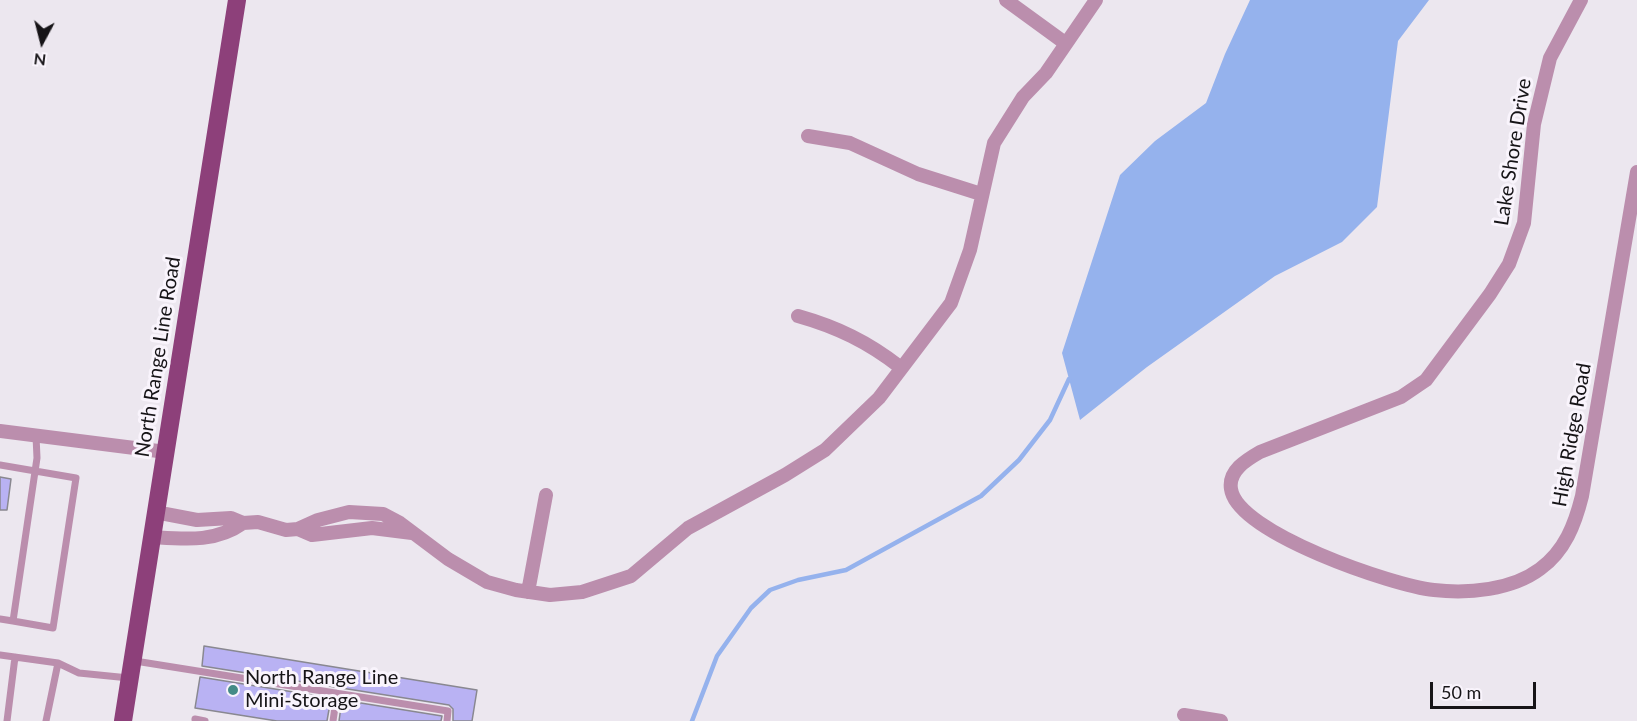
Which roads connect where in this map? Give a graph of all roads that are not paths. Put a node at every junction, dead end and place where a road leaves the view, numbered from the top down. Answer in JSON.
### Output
{"nodes":[{"id":1,"x":237,"y":0,"type":"edge"},
{"id":2,"x":1006,"y":0,"type":"edge"},
{"id":3,"x":1096,"y":0,"type":"edge"},
{"id":4,"x":1581,"y":0,"type":"edge"},
{"id":5,"x":1065,"y":43,"type":"junction"},
{"id":6,"x":808,"y":136,"type":"dead end"},
{"id":7,"x":1637,"y":172,"type":"edge"},
{"id":8,"x":981,"y":194,"type":"junction"},
{"id":9,"x":798,"y":316,"type":"dead end"},
{"id":10,"x":900,"y":367,"type":"junction"},
{"id":11,"x":0,"y":431,"type":"edge"},
{"id":12,"x":36,"y":436,"type":"junction"},
{"id":13,"x":166,"y":452,"type":"junction"},
{"id":14,"x":0,"y":465,"type":"edge"},
{"id":15,"x":35,"y":470,"type":"junction"},
{"id":16,"x":1231,"y":490,"type":"joint"},
{"id":17,"x":546,"y":495,"type":"dead end"},
{"id":18,"x":155,"y":512,"type":"junction"},
{"id":19,"x":243,"y":523,"type":"junction"},
{"id":20,"x":151,"y":537,"type":"junction"},
{"id":21,"x":528,"y":592,"type":"junction"},
{"id":22,"x":0,"y":619,"type":"edge"},
{"id":23,"x":13,"y":621,"type":"junction"},
{"id":24,"x":0,"y":655,"type":"edge"},
{"id":25,"x":15,"y":657,"type":"junction"},
{"id":26,"x":58,"y":663,"type":"junction"},
{"id":27,"x":131,"y":669,"type":"junction"},
{"id":28,"x":337,"y":693,"type":"junction"},
{"id":29,"x":1184,"y":715,"type":"dead end"},
{"id":30,"x":195,"y":720,"type":"edge"},
{"id":31,"x":7,"y":721,"type":"edge"},
{"id":32,"x":46,"y":721,"type":"edge"},
{"id":33,"x":123,"y":721,"type":"edge"},
{"id":34,"x":206,"y":721,"type":"edge"},
{"id":35,"x":333,"y":721,"type":"edge"},
{"id":36,"x":447,"y":721,"type":"edge"},
{"id":37,"x":1221,"y":721,"type":"edge"}],
"edges":[{"from":1,"to":13,"type":"main road","name":"North Range Line Road"},
{"from":2,"to":5,"type":"street"},
{"from":3,"to":5,"type":"street"},
{"from":4,"to":16,"type":"street","name":"Lake Shore Drive"},
{"from":5,"to":8,"type":"street"},
{"from":6,"to":8,"type":"street"},
{"from":7,"to":16,"type":"street","name":"High Ridge Road"},
{"from":8,"to":10,"type":"street"},
{"from":9,"to":10,"type":"street"},
{"from":10,"to":21,"type":"street"},
{"from":11,"to":12,"type":"street"},
{"from":12,"to":13,"type":"street"},
{"from":12,"to":15,"type":"lane"},
{"from":13,"to":18,"type":"main road","name":"North Range Line Road"},
{"from":14,"to":15,"type":"lane"},
{"from":15,"to":23,"type":"lane"},
{"from":15,"to":23,"type":"lane"},
{"from":17,"to":21,"type":"street"},
{"from":18,"to":19,"type":"street"},
{"from":18,"to":20,"type":"main road","name":"North Range Line Road"},
{"from":19,"to":20,"type":"street"},
{"from":19,"to":21,"type":"street"},
{"from":20,"to":27,"type":"main road","name":"North Range Line Road"},
{"from":22,"to":23,"type":"lane"},
{"from":24,"to":25,"type":"lane"},
{"from":25,"to":26,"type":"lane"},
{"from":25,"to":31,"type":"lane"},
{"from":26,"to":27,"type":"lane"},
{"from":26,"to":32,"type":"lane"},
{"from":27,"to":28,"type":"lane"},
{"from":27,"to":33,"type":"main road","name":"North Range Line Road"},
{"from":28,"to":35,"type":"lane"},
{"from":28,"to":36,"type":"lane"},
{"from":29,"to":37,"type":"street"},
{"from":30,"to":34,"type":"lane"}]}
